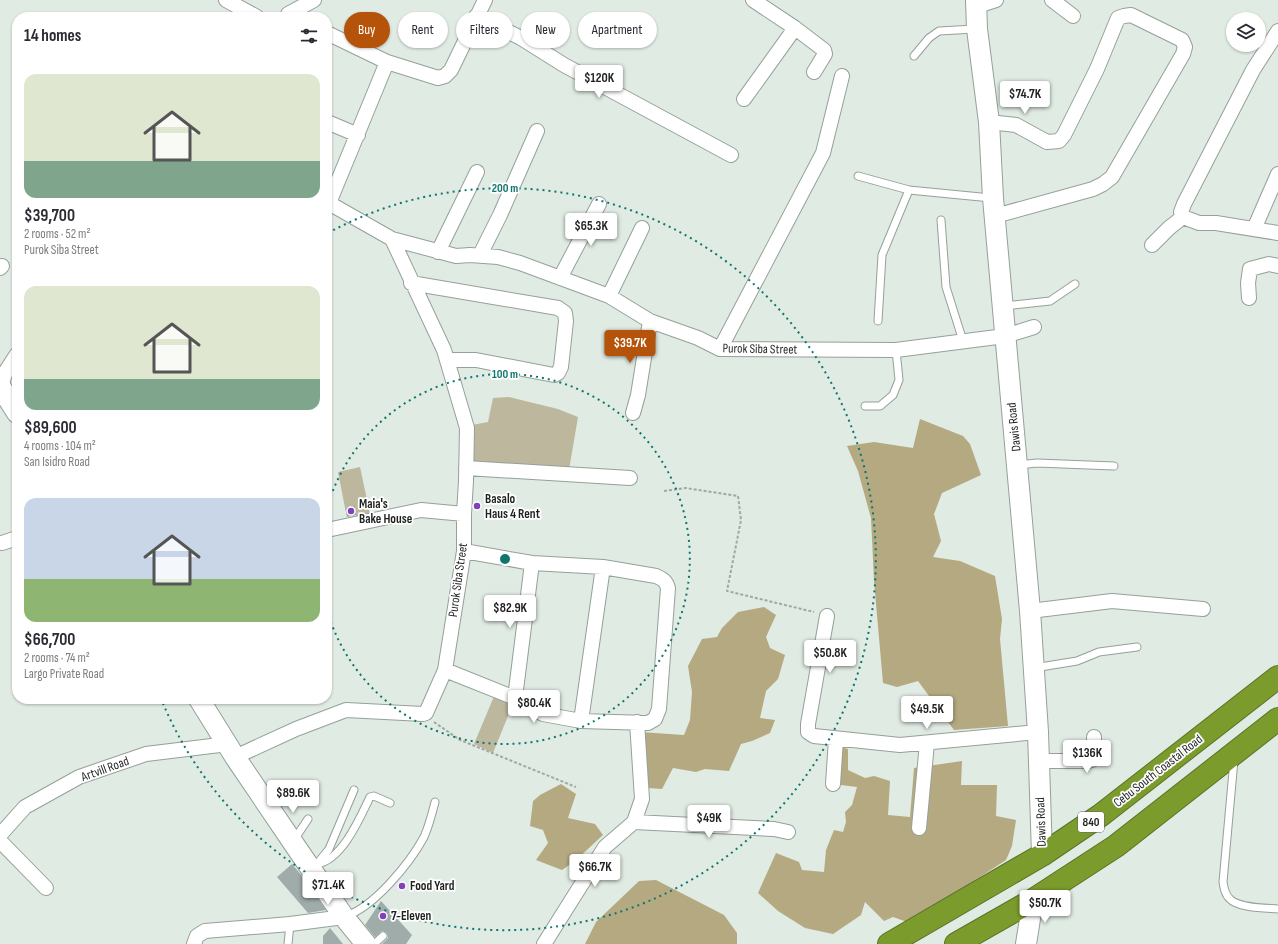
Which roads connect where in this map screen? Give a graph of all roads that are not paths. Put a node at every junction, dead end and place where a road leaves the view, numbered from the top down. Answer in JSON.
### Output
{"nodes":[{"id":1,"x":226,"y":0,"type":"edge"},
{"id":2,"x":485,"y":0,"type":"edge"},
{"id":3,"x":753,"y":0,"type":"edge"},
{"id":4,"x":996,"y":0,"type":"edge"},
{"id":5,"x":1052,"y":0,"type":"edge"},
{"id":6,"x":310,"y":1,"type":"edge"},
{"id":7,"x":976,"y":3,"type":"edge"},
{"id":8,"x":248,"y":12,"type":"edge"},
{"id":9,"x":295,"y":12,"type":"edge"},
{"id":10,"x":478,"y":12,"type":"edge"},
{"id":11,"x":1073,"y":16,"type":"dead end"},
{"id":12,"x":795,"y":28,"type":"junction"},
{"id":13,"x":977,"y":28,"type":"junction"},
{"id":14,"x":513,"y":34,"type":"edge"},
{"id":15,"x":332,"y":35,"type":"edge"},
{"id":16,"x":1276,"y":38,"type":"edge"},
{"id":17,"x":461,"y":48,"type":"edge"},
{"id":18,"x":914,"y":56,"type":"dead end"},
{"id":19,"x":387,"y":62,"type":"junction"},
{"id":20,"x":814,"y":72,"type":"dead end"},
{"id":21,"x":842,"y":76,"type":"dead end"},
{"id":22,"x":744,"y":99,"type":"dead end"},
{"id":23,"x":989,"y":122,"type":"junction"},
{"id":24,"x":332,"y":124,"type":"edge"},
{"id":25,"x":537,"y":131,"type":"dead end"},
{"id":26,"x":358,"y":135,"type":"junction"},
{"id":27,"x":731,"y":155,"type":"dead end"},
{"id":28,"x":477,"y":172,"type":"dead end"},
{"id":29,"x":1278,"y":174,"type":"edge"},
{"id":30,"x":858,"y":176,"type":"dead end"},
{"id":31,"x":908,"y":190,"type":"junction"},
{"id":32,"x":332,"y":194,"type":"edge"},
{"id":33,"x":599,"y":204,"type":"dead end"},
{"id":34,"x":332,"y":205,"type":"edge"},
{"id":35,"x":994,"y":207,"type":"junction"},
{"id":36,"x":1183,"y":217,"type":"junction"},
{"id":37,"x":941,"y":220,"type":"dead end"},
{"id":38,"x":642,"y":228,"type":"dead end"},
{"id":39,"x":1254,"y":229,"type":"junction"},
{"id":40,"x":1278,"y":233,"type":"edge"},
{"id":41,"x":392,"y":239,"type":"junction"},
{"id":42,"x":1152,"y":245,"type":"dead end"},
{"id":43,"x":438,"y":252,"type":"junction"},
{"id":44,"x":480,"y":256,"type":"junction"},
{"id":45,"x":1278,"y":266,"type":"edge"},
{"id":46,"x":560,"y":278,"type":"junction"},
{"id":47,"x":412,"y":284,"type":"junction"},
{"id":48,"x":1075,"y":284,"type":"dead end"},
{"id":49,"x":609,"y":296,"type":"junction"},
{"id":50,"x":1249,"y":298,"type":"dead end"},
{"id":51,"x":1003,"y":306,"type":"junction"},
{"id":52,"x":650,"y":321,"type":"junction"},
{"id":53,"x":878,"y":322,"type":"dead end"},
{"id":54,"x":1034,"y":327,"type":"dead end"},
{"id":55,"x":1005,"y":336,"type":"junction"},
{"id":56,"x":963,"y":341,"type":"junction"},
{"id":57,"x":720,"y":349,"type":"junction"},
{"id":58,"x":896,"y":350,"type":"junction"},
{"id":59,"x":447,"y":360,"type":"junction"},
{"id":60,"x":12,"y":362,"type":"edge"},
{"id":61,"x":0,"y":387,"type":"edge"},
{"id":62,"x":12,"y":405,"type":"edge"},
{"id":63,"x":865,"y":406,"type":"dead end"},
{"id":64,"x":633,"y":413,"type":"dead end"},
{"id":65,"x":1018,"y":465,"type":"junction"},
{"id":66,"x":1114,"y":466,"type":"dead end"},
{"id":67,"x":466,"y":468,"type":"junction"},
{"id":68,"x":630,"y":478,"type":"dead end"},
{"id":69,"x":464,"y":514,"type":"junction"},
{"id":70,"x":332,"y":529,"type":"edge"},
{"id":71,"x":12,"y":540,"type":"edge"},
{"id":72,"x":2,"y":544,"type":"dead end"},
{"id":73,"x":464,"y":551,"type":"junction"},
{"id":74,"x":532,"y":563,"type":"junction"},
{"id":75,"x":603,"y":567,"type":"junction"},
{"id":76,"x":1203,"y":609,"type":"dead end"},
{"id":77,"x":1030,"y":611,"type":"junction"},
{"id":78,"x":827,"y":616,"type":"road end"},
{"id":79,"x":1137,"y":647,"type":"dead end"},
{"id":80,"x":1034,"y":668,"type":"junction"},
{"id":81,"x":445,"y":670,"type":"junction"},
{"id":82,"x":1278,"y":677,"type":"edge"},
{"id":83,"x":515,"y":698,"type":"junction"},
{"id":84,"x":202,"y":704,"type":"edge"},
{"id":85,"x":424,"y":714,"type":"joint"},
{"id":86,"x":1278,"y":719,"type":"edge"},
{"id":87,"x":581,"y":721,"type":"junction"},
{"id":88,"x":637,"y":722,"type":"junction"},
{"id":89,"x":1038,"y":732,"type":"junction"},
{"id":90,"x":1094,"y":737,"type":"dead end"},
{"id":91,"x":836,"y":739,"type":"junction"},
{"id":92,"x":927,"y":743,"type":"junction"},
{"id":93,"x":232,"y":750,"type":"junction"},
{"id":94,"x":1235,"y":752,"type":"junction"},
{"id":95,"x":1039,"y":761,"type":"junction"},
{"id":96,"x":833,"y":784,"type":"dead end"},
{"id":97,"x":354,"y":790,"type":"dead end"},
{"id":98,"x":435,"y":802,"type":"dead end"},
{"id":99,"x":390,"y":803,"type":"dead end"},
{"id":100,"x":308,"y":820,"type":"dead end"},
{"id":101,"x":634,"y":822,"type":"junction"},
{"id":102,"x":919,"y":828,"type":"dead end"},
{"id":103,"x":788,"y":832,"type":"dead end"},
{"id":104,"x":0,"y":835,"type":"edge"},
{"id":105,"x":0,"y":841,"type":"edge"},
{"id":106,"x":292,"y":842,"type":"junction"},
{"id":107,"x":1042,"y":855,"type":"junction"},
{"id":108,"x":315,"y":867,"type":"junction"},
{"id":109,"x":46,"y":888,"type":"dead end"},
{"id":110,"x":1033,"y":900,"type":"junction"},
{"id":111,"x":1278,"y":909,"type":"edge"},
{"id":112,"x":344,"y":917,"type":"junction"},
{"id":113,"x":290,"y":924,"type":"junction"},
{"id":114,"x":374,"y":940,"type":"edge"},
{"id":115,"x":194,"y":944,"type":"edge"},
{"id":116,"x":288,"y":944,"type":"edge"},
{"id":117,"x":374,"y":944,"type":"edge"},
{"id":118,"x":544,"y":944,"type":"edge"},
{"id":119,"x":890,"y":944,"type":"edge"},
{"id":120,"x":956,"y":944,"type":"edge"},
{"id":121,"x":1026,"y":944,"type":"edge"}],
"edges":[{"from":1,"to":8,"type":"street"},
{"from":2,"to":10,"type":"street"},
{"from":3,"to":12,"type":"street"},
{"from":4,"to":7,"type":"street"},
{"from":5,"to":11,"type":"street"},
{"from":6,"to":9,"type":"street"},
{"from":7,"to":13,"type":"street","name":"Dawis Road"},
{"from":12,"to":20,"type":"street"},
{"from":12,"to":22,"type":"street"},
{"from":13,"to":18,"type":"lane"},
{"from":13,"to":23,"type":"street","name":"Dawis Road"},
{"from":14,"to":27,"type":"street"},
{"from":15,"to":19,"type":"street"},
{"from":16,"to":36,"type":"street"},
{"from":17,"to":19,"type":"street"},
{"from":19,"to":26,"type":"street"},
{"from":21,"to":57,"type":"street"},
{"from":23,"to":35,"type":"street","name":"Dawis Road"},
{"from":23,"to":35,"type":"street"},
{"from":24,"to":26,"type":"street"},
{"from":25,"to":44,"type":"street"},
{"from":26,"to":32,"type":"street"},
{"from":28,"to":43,"type":"street"},
{"from":29,"to":39,"type":"street"},
{"from":30,"to":31,"type":"lane"},
{"from":31,"to":35,"type":"lane"},
{"from":31,"to":53,"type":"lane"},
{"from":33,"to":46,"type":"street"},
{"from":34,"to":41,"type":"street","name":"Purok Siba Street"},
{"from":35,"to":51,"type":"street","name":"Dawis Road"},
{"from":36,"to":39,"type":"street"},
{"from":36,"to":42,"type":"street"},
{"from":37,"to":56,"type":"lane"},
{"from":38,"to":49,"type":"street"},
{"from":39,"to":40,"type":"street"},
{"from":41,"to":43,"type":"street","name":"Purok Siba Street"},
{"from":41,"to":47,"type":"street","name":"Purok Siba Street"},
{"from":43,"to":44,"type":"street","name":"Purok Siba Street"},
{"from":44,"to":46,"type":"street","name":"Purok Siba Street"},
{"from":45,"to":50,"type":"street"},
{"from":46,"to":49,"type":"street","name":"Purok Siba Street"},
{"from":47,"to":59,"type":"street","name":"Purok Siba Street"},
{"from":47,"to":59,"type":"street"},
{"from":48,"to":51,"type":"lane"},
{"from":49,"to":52,"type":"street","name":"Purok Siba Street"},
{"from":51,"to":55,"type":"street","name":"Dawis Road"},
{"from":52,"to":57,"type":"street","name":"Purok Siba Street"},
{"from":52,"to":64,"type":"street"},
{"from":54,"to":55,"type":"street","name":"Purok Siba Street"},
{"from":55,"to":56,"type":"street","name":"Purok Siba Street"},
{"from":55,"to":65,"type":"street","name":"Dawis Road"},
{"from":56,"to":58,"type":"street","name":"Purok Siba Street"},
{"from":57,"to":58,"type":"street","name":"Purok Siba Street"},
{"from":58,"to":63,"type":"lane"},
{"from":59,"to":67,"type":"street","name":"Purok Siba Street"},
{"from":60,"to":61,"type":"street"},
{"from":61,"to":62,"type":"street"},
{"from":65,"to":66,"type":"lane"},
{"from":65,"to":77,"type":"street","name":"Dawis Road"},
{"from":67,"to":68,"type":"street"},
{"from":67,"to":69,"type":"street","name":"Purok Siba Street"},
{"from":69,"to":70,"type":"street"},
{"from":69,"to":73,"type":"street","name":"Purok Siba Street"},
{"from":71,"to":72,"type":"street"},
{"from":73,"to":74,"type":"street"},
{"from":73,"to":81,"type":"street","name":"Purok Siba Street"},
{"from":74,"to":75,"type":"street"},
{"from":74,"to":83,"type":"street"},
{"from":75,"to":87,"type":"street"},
{"from":75,"to":88,"type":"street"},
{"from":76,"to":77,"type":"street"},
{"from":77,"to":80,"type":"street","name":"Dawis Road"},
{"from":78,"to":91,"type":"street"},
{"from":79,"to":80,"type":"lane"},
{"from":80,"to":89,"type":"street","name":"Dawis Road"},
{"from":81,"to":83,"type":"street"},
{"from":81,"to":85,"type":"street","name":"Purok Siba Street"},
{"from":82,"to":107,"type":"highway","name":"Cebu South Coastal Road","number":"840"},
{"from":83,"to":87,"type":"street"},
{"from":84,"to":93,"type":"street"},
{"from":85,"to":93,"type":"street","name":"Artvill Road"},
{"from":86,"to":94,"type":"highway","number":"840"},
{"from":87,"to":88,"type":"street"},
{"from":88,"to":101,"type":"street"},
{"from":89,"to":92,"type":"street"},
{"from":89,"to":95,"type":"street","name":"Dawis Road"},
{"from":90,"to":95,"type":"street"},
{"from":91,"to":92,"type":"street"},
{"from":91,"to":96,"type":"street"},
{"from":92,"to":102,"type":"street"},
{"from":93,"to":104,"type":"street","name":"Artvill Road"},
{"from":93,"to":106,"type":"street"},
{"from":94,"to":110,"type":"highway","number":"840"},
{"from":94,"to":111,"type":"lane"},
{"from":95,"to":107,"type":"street","name":"Dawis Road"},
{"from":97,"to":108,"type":"lane"},
{"from":98,"to":112,"type":"lane"},
{"from":99,"to":108,"type":"lane"},
{"from":100,"to":106,"type":"lane"},
{"from":101,"to":103,"type":"street"},
{"from":101,"to":118,"type":"street"},
{"from":105,"to":109,"type":"street"},
{"from":106,"to":108,"type":"street"},
{"from":107,"to":119,"type":"highway","name":"Cebu South Coastal Road","number":"840"},
{"from":108,"to":112,"type":"street"},
{"from":110,"to":120,"type":"highway","number":"840"},
{"from":110,"to":121,"type":"street"},
{"from":112,"to":113,"type":"street"},
{"from":112,"to":114,"type":"street"},
{"from":113,"to":115,"type":"street"},
{"from":113,"to":116,"type":"lane"},
{"from":114,"to":117,"type":"lane"}]}
